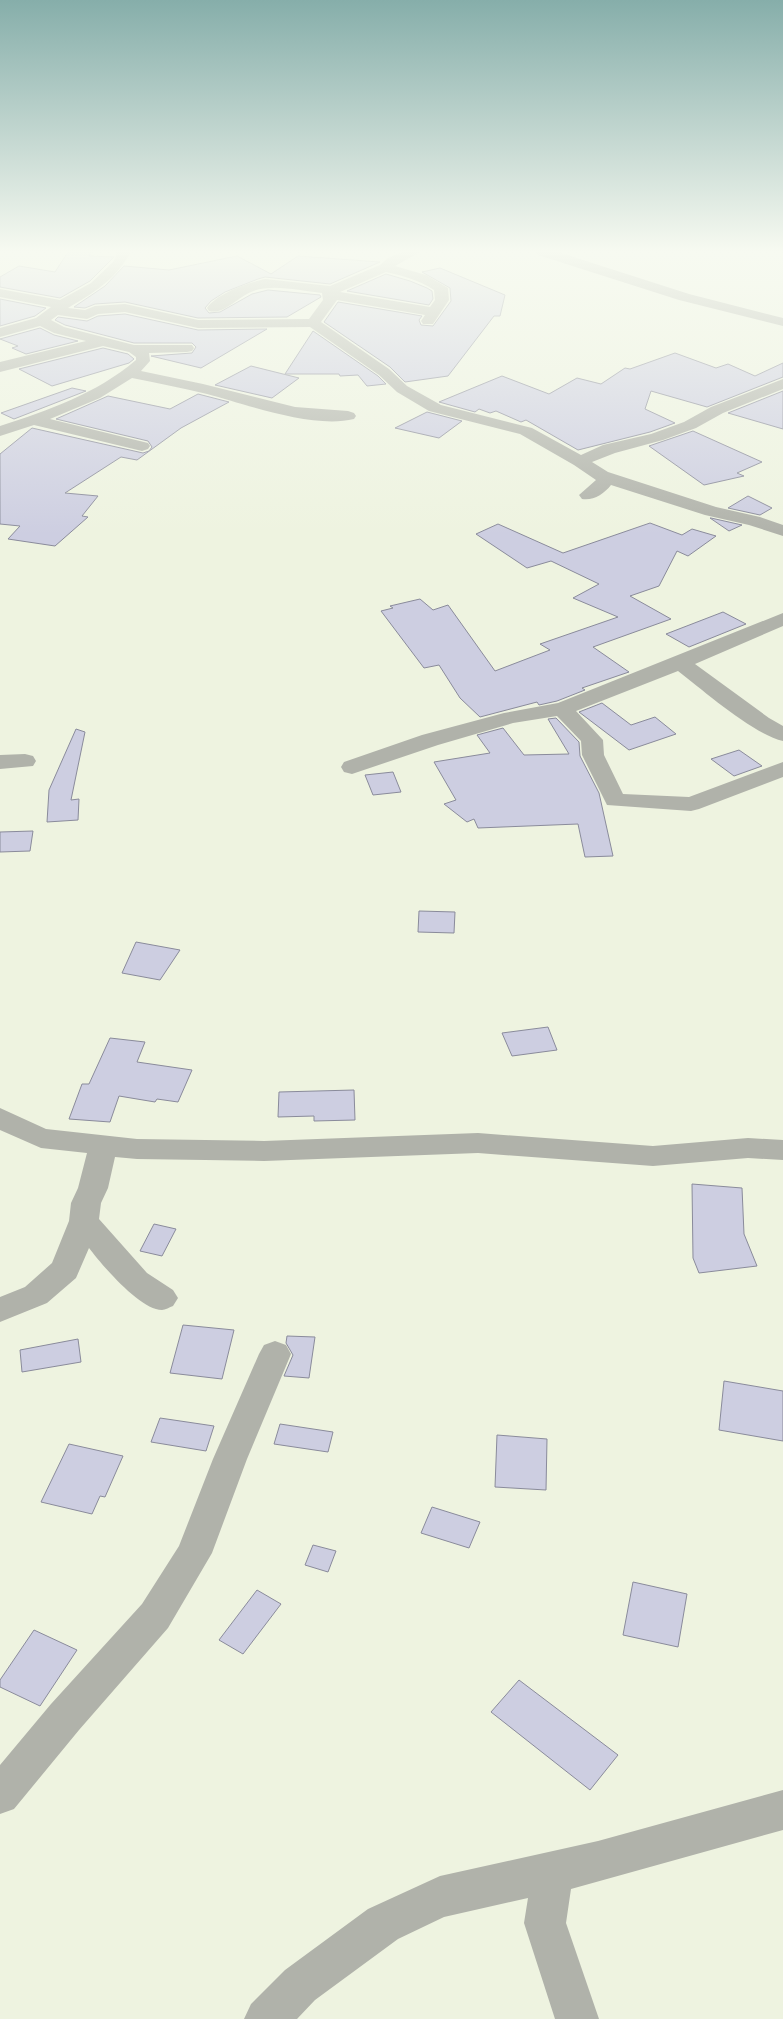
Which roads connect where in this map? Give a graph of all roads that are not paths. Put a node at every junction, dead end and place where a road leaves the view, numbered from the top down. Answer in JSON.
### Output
{"nodes":[{"id":1,"x":83,"y":346,"type":"edge"},
{"id":2,"x":120,"y":346,"type":"edge"},
{"id":3,"x":346,"y":346,"type":"edge"},
{"id":4,"x":187,"y":348,"type":"dead end"},
{"id":5,"x":134,"y":349,"type":"junction"},
{"id":6,"x":0,"y":367,"type":"edge"},
{"id":7,"x":130,"y":373,"type":"junction"},
{"id":8,"x":783,"y":384,"type":"edge"},
{"id":9,"x":348,"y":416,"type":"dead end"},
{"id":10,"x":33,"y":420,"type":"junction"},
{"id":11,"x":0,"y":431,"type":"edge"},
{"id":12,"x":142,"y":446,"type":"dead end"},
{"id":13,"x":580,"y":461,"type":"junction"},
{"id":14,"x":602,"y":476,"type":"junction"},
{"id":15,"x":588,"y":495,"type":"dead end"},
{"id":16,"x":783,"y":531,"type":"edge"},
{"id":17,"x":783,"y":619,"type":"edge"},
{"id":18,"x":680,"y":663,"type":"junction"},
{"id":19,"x":562,"y":709,"type":"junction"},
{"id":20,"x":783,"y":735,"type":"edge"},
{"id":21,"x":25,"y":761,"type":"dead end"},
{"id":22,"x":0,"y":762,"type":"edge"},
{"id":23,"x":352,"y":767,"type":"dead end"},
{"id":24,"x":783,"y":769,"type":"edge"},
{"id":25,"x":0,"y":1118,"type":"edge"},
{"id":26,"x":103,"y":1146,"type":"junction"},
{"id":27,"x":783,"y":1150,"type":"edge"},
{"id":28,"x":84,"y":1221,"type":"junction"},
{"id":29,"x":162,"y":1298,"type":"dead end"},
{"id":30,"x":0,"y":1310,"type":"edge"},
{"id":31,"x":275,"y":1354,"type":"dead end"},
{"id":32,"x":0,"y":1795,"type":"edge"},
{"id":33,"x":783,"y":1810,"type":"edge"},
{"id":34,"x":553,"y":1872,"type":"junction"},
{"id":35,"x":266,"y":2019,"type":"edge"},
{"id":36,"x":578,"y":2019,"type":"edge"}],
"edges":[{"from":1,"to":6,"type":"street"},
{"from":2,"to":5,"type":"street"},
{"from":3,"to":13,"type":"street"},
{"from":4,"to":5,"type":"street"},
{"from":5,"to":7,"type":"street"},
{"from":7,"to":9,"type":"street"},
{"from":7,"to":10,"type":"street"},
{"from":8,"to":13,"type":"street"},
{"from":10,"to":11,"type":"street"},
{"from":10,"to":12,"type":"street"},
{"from":13,"to":14,"type":"street"},
{"from":14,"to":15,"type":"street"},
{"from":14,"to":16,"type":"street"},
{"from":17,"to":18,"type":"street"},
{"from":18,"to":19,"type":"street"},
{"from":18,"to":20,"type":"street"},
{"from":19,"to":23,"type":"street"},
{"from":19,"to":24,"type":"street"},
{"from":21,"to":22,"type":"street"},
{"from":25,"to":26,"type":"street"},
{"from":26,"to":27,"type":"street"},
{"from":26,"to":28,"type":"street"},
{"from":28,"to":29,"type":"street"},
{"from":28,"to":30,"type":"street"},
{"from":31,"to":32,"type":"street"},
{"from":33,"to":34,"type":"street"},
{"from":34,"to":35,"type":"street"},
{"from":34,"to":36,"type":"street"}]}
